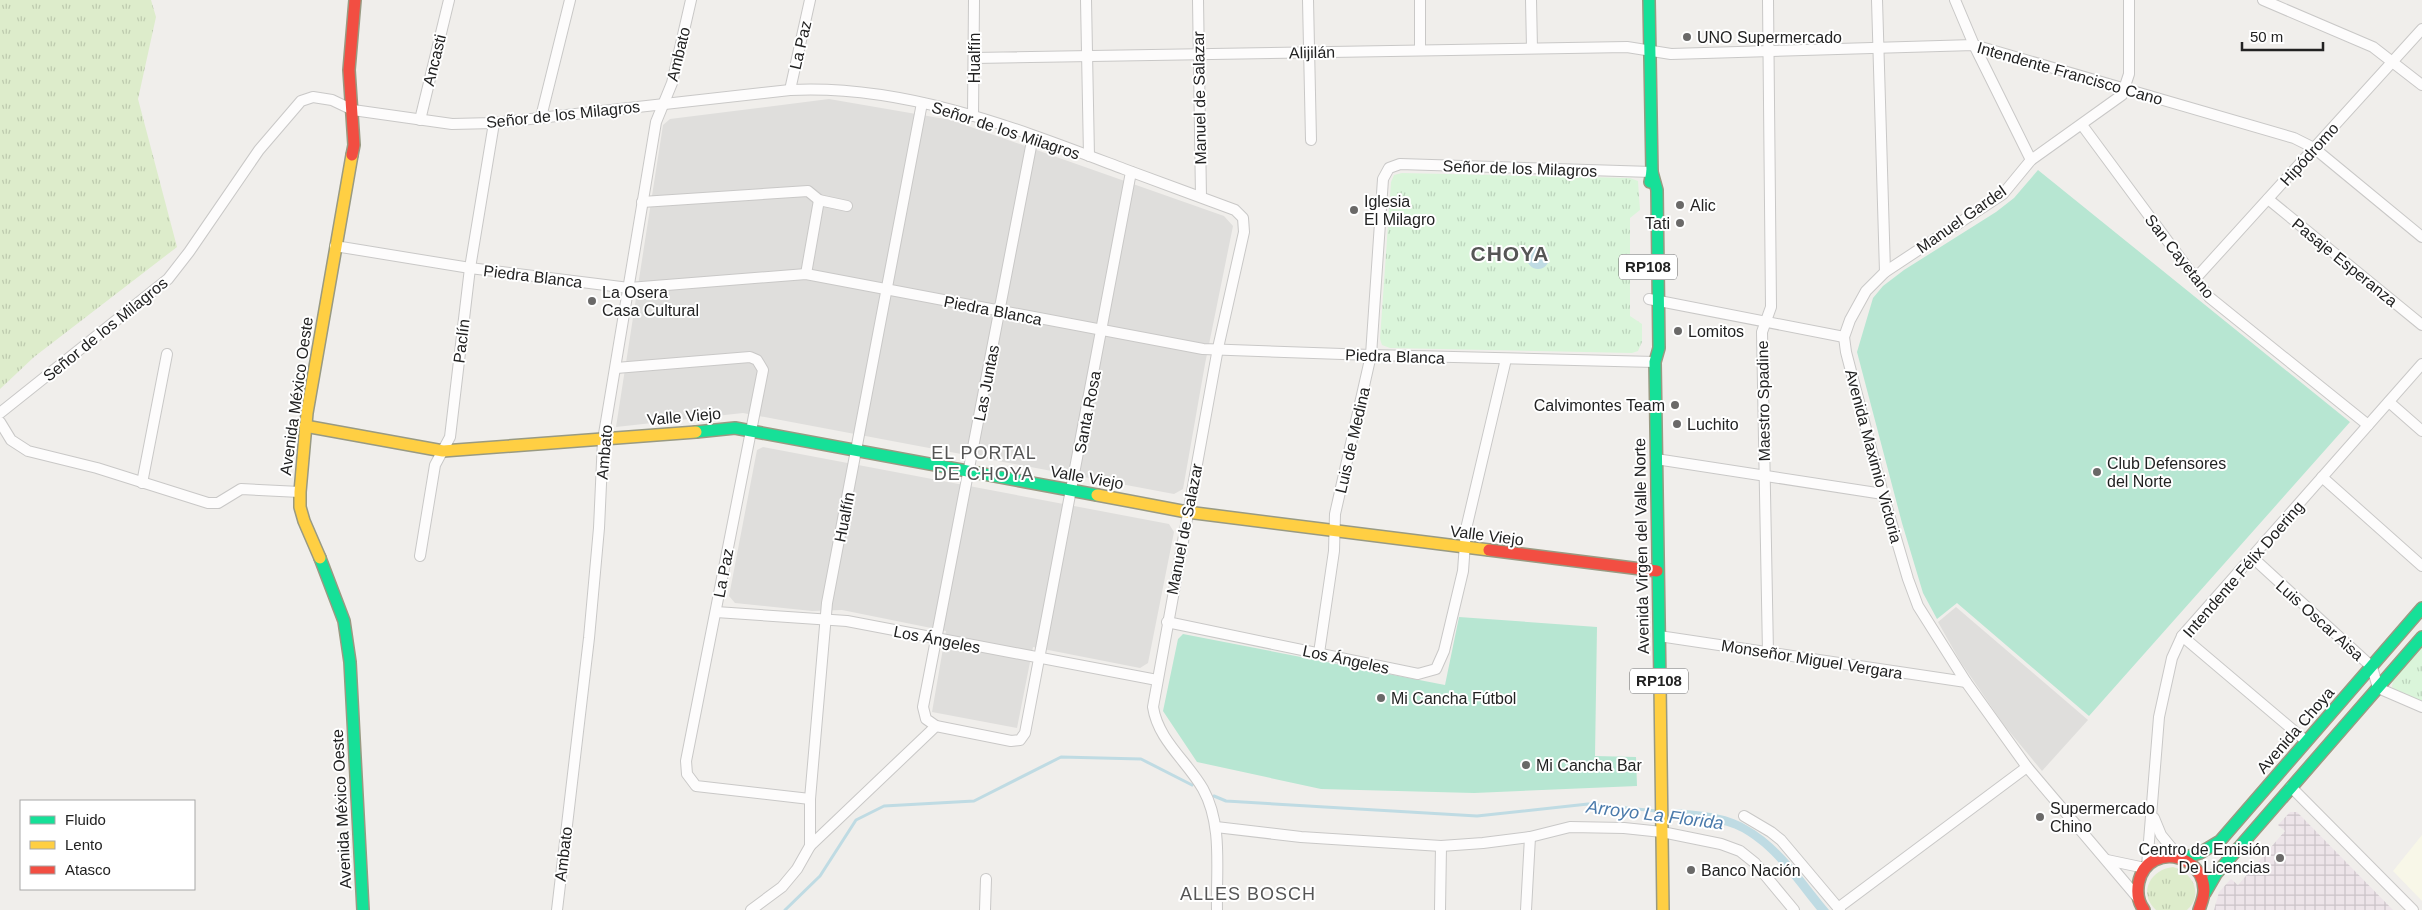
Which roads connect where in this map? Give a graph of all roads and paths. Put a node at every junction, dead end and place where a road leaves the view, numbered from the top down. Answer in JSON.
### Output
{"nodes":[{"id":1,"x":355,"y":0,"type":"edge"},
{"id":2,"x":449,"y":0,"type":"edge"},
{"id":3,"x":570,"y":0,"type":"edge"},
{"id":4,"x":691,"y":0,"type":"edge"},
{"id":5,"x":810,"y":0,"type":"edge"},
{"id":6,"x":974,"y":0,"type":"edge"},
{"id":7,"x":1086,"y":0,"type":"edge"},
{"id":8,"x":1198,"y":0,"type":"edge"},
{"id":9,"x":1308,"y":0,"type":"edge"},
{"id":10,"x":1420,"y":0,"type":"edge"},
{"id":11,"x":1531,"y":0,"type":"edge"},
{"id":12,"x":1649,"y":0,"type":"edge"},
{"id":13,"x":1768,"y":0,"type":"edge"},
{"id":14,"x":1877,"y":0,"type":"edge"},
{"id":15,"x":1955,"y":0,"type":"edge"},
{"id":16,"x":2129,"y":0,"type":"edge"},
{"id":17,"x":2263,"y":0,"type":"edge"},
{"id":18,"x":2422,"y":30,"type":"edge"},
{"id":19,"x":1974,"y":45,"type":"junction"},
{"id":20,"x":1878,"y":47,"type":"junction"},
{"id":21,"x":1532,"y":48,"type":"junction"},
{"id":22,"x":1420,"y":50,"type":"junction"},
{"id":23,"x":1769,"y":50,"type":"junction"},
{"id":24,"x":1650,"y":51,"type":"junction"},
{"id":25,"x":1309,"y":52,"type":"junction"},
{"id":26,"x":1199,"y":54,"type":"junction"},
{"id":27,"x":1086,"y":56,"type":"junction"},
{"id":28,"x":974,"y":58,"type":"junction"},
{"id":29,"x":2393,"y":61,"type":"junction"},
{"id":30,"x":2422,"y":85,"type":"edge"},
{"id":31,"x":2125,"y":87,"type":"junction"},
{"id":32,"x":790,"y":90,"type":"junction"},
{"id":33,"x":922,"y":103,"type":"junction"},
{"id":34,"x":664,"y":104,"type":"junction"},
{"id":35,"x":353,"y":110,"type":"junction"},
{"id":36,"x":973,"y":116,"type":"junction"},
{"id":37,"x":541,"y":117,"type":"junction"},
{"id":38,"x":420,"y":120,"type":"junction"},
{"id":39,"x":494,"y":122,"type":"junction"},
{"id":40,"x":2082,"y":125,"type":"junction"},
{"id":41,"x":1033,"y":136,"type":"junction"},
{"id":42,"x":1311,"y":140,"type":"dead end"},
{"id":43,"x":2314,"y":148,"type":"junction"},
{"id":44,"x":1089,"y":156,"type":"junction"},
{"id":45,"x":2031,"y":160,"type":"junction"},
{"id":46,"x":1389,"y":168,"type":"joint"},
{"id":47,"x":1131,"y":172,"type":"junction"},
{"id":48,"x":1652,"y":172,"type":"junction"},
{"id":49,"x":1201,"y":197,"type":"junction"},
{"id":50,"x":2268,"y":199,"type":"junction"},
{"id":51,"x":819,"y":200,"type":"junction"},
{"id":52,"x":642,"y":202,"type":"junction"},
{"id":53,"x":847,"y":206,"type":"dead end"},
{"id":54,"x":1243,"y":218,"type":"joint"},
{"id":55,"x":2422,"y":237,"type":"edge"},
{"id":56,"x":335,"y":246,"type":"junction"},
{"id":57,"x":470,"y":268,"type":"junction"},
{"id":58,"x":1885,"y":272,"type":"junction"},
{"id":59,"x":806,"y":274,"type":"junction"},
{"id":60,"x":2196,"y":278,"type":"junction"},
{"id":61,"x":629,"y":288,"type":"junction"},
{"id":62,"x":887,"y":289,"type":"junction"},
{"id":63,"x":1654,"y":300,"type":"junction"},
{"id":64,"x":1000,"y":311,"type":"junction"},
{"id":65,"x":1766,"y":321,"type":"junction"},
{"id":66,"x":2422,"y":325,"type":"edge"},
{"id":67,"x":1102,"y":331,"type":"junction"},
{"id":68,"x":1844,"y":337,"type":"junction"},
{"id":69,"x":1218,"y":348,"type":"junction"},
{"id":70,"x":166,"y":354,"type":"dead end"},
{"id":71,"x":1371,"y":355,"type":"junction"},
{"id":72,"x":1506,"y":359,"type":"junction"},
{"id":73,"x":1655,"y":362,"type":"junction"},
{"id":74,"x":2422,"y":364,"type":"edge"},
{"id":75,"x":616,"y":368,"type":"junction"},
{"id":76,"x":2389,"y":402,"type":"junction"},
{"id":77,"x":0,"y":413,"type":"edge"},
{"id":78,"x":0,"y":422,"type":"edge"},
{"id":79,"x":2368,"y":425,"type":"junction"},
{"id":80,"x":305,"y":426,"type":"junction"},
{"id":81,"x":751,"y":430,"type":"junction"},
{"id":82,"x":2422,"y":431,"type":"edge"},
{"id":83,"x":0,"y":439,"type":"edge"},
{"id":84,"x":11,"y":440,"type":"junction"},
{"id":85,"x":603,"y":440,"type":"junction"},
{"id":86,"x":443,"y":450,"type":"junction"},
{"id":87,"x":858,"y":450,"type":"junction"},
{"id":88,"x":1656,"y":459,"type":"junction"},
{"id":89,"x":969,"y":472,"type":"junction"},
{"id":90,"x":1764,"y":475,"type":"junction"},
{"id":91,"x":2322,"y":477,"type":"junction"},
{"id":92,"x":142,"y":483,"type":"junction"},
{"id":93,"x":1071,"y":490,"type":"junction"},
{"id":94,"x":300,"y":492,"type":"junction"},
{"id":95,"x":1883,"y":494,"type":"junction"},
{"id":96,"x":1187,"y":512,"type":"junction"},
{"id":97,"x":1334,"y":531,"type":"junction"},
{"id":98,"x":1464,"y":548,"type":"junction"},
{"id":99,"x":420,"y":556,"type":"dead end"},
{"id":100,"x":2252,"y":557,"type":"junction"},
{"id":101,"x":2422,"y":566,"type":"edge"},
{"id":102,"x":1657,"y":571,"type":"junction"},
{"id":103,"x":2422,"y":608,"type":"edge"},
{"id":104,"x":716,"y":612,"type":"junction"},
{"id":105,"x":826,"y":621,"type":"junction"},
{"id":106,"x":1167,"y":622,"type":"junction"},
{"id":107,"x":1658,"y":636,"type":"junction"},
{"id":108,"x":2182,"y":636,"type":"junction"},
{"id":109,"x":2422,"y":637,"type":"edge"},
{"id":110,"x":936,"y":638,"type":"junction"},
{"id":111,"x":1319,"y":653,"type":"junction"},
{"id":112,"x":1768,"y":653,"type":"junction"},
{"id":113,"x":1039,"y":658,"type":"junction"},
{"id":114,"x":2372,"y":666,"type":"junction"},
{"id":115,"x":1157,"y":680,"type":"junction"},
{"id":116,"x":1966,"y":682,"type":"junction"},
{"id":117,"x":2378,"y":688,"type":"junction"},
{"id":118,"x":2422,"y":707,"type":"edge"},
{"id":119,"x":936,"y":726,"type":"junction"},
{"id":120,"x":2306,"y":741,"type":"junction"},
{"id":121,"x":2027,"y":767,"type":"junction"},
{"id":122,"x":2292,"y":787,"type":"junction"},
{"id":123,"x":810,"y":799,"type":"junction"},
{"id":124,"x":2153,"y":814,"type":"junction"},
{"id":125,"x":1744,"y":816,"type":"dead end"},
{"id":126,"x":1216,"y":827,"type":"junction"},
{"id":127,"x":1662,"y":827,"type":"junction"},
{"id":128,"x":1530,"y":837,"type":"junction"},
{"id":129,"x":810,"y":846,"type":"junction"},
{"id":130,"x":1441,"y":846,"type":"junction"},
{"id":131,"x":2180,"y":858,"type":"junction"},
{"id":132,"x":2106,"y":860,"type":"junction"},
{"id":133,"x":2146,"y":867,"type":"junction"},
{"id":134,"x":986,"y":880,"type":"dead end"},
{"id":135,"x":2138,"y":898,"type":"junction"},
{"id":136,"x":2202,"y":904,"type":"edge"},
{"id":137,"x":1839,"y":909,"type":"edge"},
{"id":138,"x":363,"y":910,"type":"edge"},
{"id":139,"x":557,"y":910,"type":"edge"},
{"id":140,"x":751,"y":910,"type":"edge"},
{"id":141,"x":985,"y":910,"type":"edge"},
{"id":142,"x":1217,"y":910,"type":"edge"},
{"id":143,"x":1440,"y":910,"type":"edge"},
{"id":144,"x":1526,"y":910,"type":"edge"},
{"id":145,"x":1663,"y":910,"type":"edge"},
{"id":146,"x":1794,"y":910,"type":"edge"},
{"id":147,"x":2144,"y":910,"type":"edge"},
{"id":148,"x":2413,"y":910,"type":"edge"}],
"edges":[{"from":1,"to":35,"type":"main road","name":"Avenida México Oeste"},
{"from":2,"to":38,"type":"street","name":"Ancasti"},
{"from":3,"to":37,"type":"street"},
{"from":4,"to":34,"type":"street","name":"Ambato"},
{"from":5,"to":32,"type":"street","name":"La Paz"},
{"from":6,"to":28,"type":"street","name":"Hualfín"},
{"from":7,"to":27,"type":"street"},
{"from":8,"to":26,"type":"street","name":"Manuel de Salazar"},
{"from":9,"to":25,"type":"street"},
{"from":10,"to":22,"type":"street"},
{"from":11,"to":21,"type":"street"},
{"from":12,"to":24,"type":"main road","name":"Avenida Virgen del Valle Norte","number":"RP108"},
{"from":13,"to":23,"type":"street","name":"Maestro Spadine"},
{"from":14,"to":20,"type":"street"},
{"from":15,"to":19,"type":"street"},
{"from":16,"to":31,"type":"street"},
{"from":17,"to":29,"type":"street"},
{"from":18,"to":29,"type":"street","name":"Hipódromo"},
{"from":19,"to":20,"type":"street","name":"Intendente Francisco Cano"},
{"from":19,"to":31,"type":"street","name":"Intendente Francisco Cano"},
{"from":19,"to":45,"type":"street"},
{"from":20,"to":23,"type":"street","name":"Intendente Francisco Cano"},
{"from":20,"to":58,"type":"street"},
{"from":21,"to":22,"type":"street","name":"Alijilán"},
{"from":21,"to":24,"type":"street","name":"Alijilán"},
{"from":22,"to":25,"type":"street","name":"Alijilán"},
{"from":23,"to":24,"type":"street","name":"Intendente Francisco Cano"},
{"from":23,"to":65,"type":"street","name":"Maestro Spadine"},
{"from":24,"to":48,"type":"main road","name":"Avenida Virgen del Valle Norte","number":"RP108"},
{"from":25,"to":26,"type":"street","name":"Alijilán"},
{"from":25,"to":42,"type":"street"},
{"from":26,"to":27,"type":"street","name":"Alijilán"},
{"from":26,"to":49,"type":"street","name":"Manuel de Salazar"},
{"from":27,"to":28,"type":"street","name":"Alijilán"},
{"from":27,"to":44,"type":"street"},
{"from":28,"to":36,"type":"street","name":"Hualfín"},
{"from":29,"to":30,"type":"street"},
{"from":29,"to":43,"type":"street","name":"Hipódromo"},
{"from":31,"to":40,"type":"street","name":"Manuel Gardel"},
{"from":31,"to":43,"type":"street","name":"Intendente Francisco Cano"},
{"from":32,"to":33,"type":"street","name":"Señor de los Milagros"},
{"from":32,"to":34,"type":"street","name":"Señor de los Milagros"},
{"from":33,"to":36,"type":"street","name":"Señor de los Milagros"},
{"from":33,"to":62,"type":"street","name":"Hualfín"},
{"from":34,"to":37,"type":"street","name":"Señor de los Milagros"},
{"from":34,"to":52,"type":"street","name":"Ambato"},
{"from":35,"to":38,"type":"street","name":"Señor de los Milagros"},
{"from":35,"to":56,"type":"main road","name":"Avenida México Oeste"},
{"from":35,"to":77,"type":"street","name":"Señor de los Milagros"},
{"from":36,"to":41,"type":"street","name":"Señor de los Milagros"},
{"from":37,"to":39,"type":"street","name":"Señor de los Milagros"},
{"from":38,"to":39,"type":"street","name":"Señor de los Milagros"},
{"from":39,"to":57,"type":"street","name":"Paclín"},
{"from":40,"to":45,"type":"street","name":"Manuel Gardel"},
{"from":40,"to":60,"type":"street","name":"San Cayetano"},
{"from":41,"to":44,"type":"street","name":"Señor de los Milagros"},
{"from":41,"to":64,"type":"street","name":"Las Juntas"},
{"from":43,"to":50,"type":"street","name":"Hipódromo"},
{"from":43,"to":55,"type":"street","name":"Intendente Francisco Cano"},
{"from":44,"to":47,"type":"street","name":"Señor de los Milagros"},
{"from":45,"to":58,"type":"street","name":"Manuel Gardel"},
{"from":46,"to":48,"type":"street","name":"Señor de los Milagros"},
{"from":46,"to":71,"type":"street","name":"Luis de Medina"},
{"from":47,"to":49,"type":"street","name":"Señor de los Milagros"},
{"from":47,"to":67,"type":"street","name":"Santa Rosa"},
{"from":48,"to":63,"type":"main road","name":"Avenida Virgen del Valle Norte","number":"RP108"},
{"from":49,"to":54,"type":"street","name":"Señor de los Milagros"},
{"from":50,"to":60,"type":"street","name":"Hipódromo"},
{"from":50,"to":66,"type":"street","name":"Pasaje Esperanza"},
{"from":51,"to":52,"type":"street"},
{"from":51,"to":53,"type":"street"},
{"from":51,"to":59,"type":"street"},
{"from":52,"to":61,"type":"street","name":"Ambato"},
{"from":54,"to":69,"type":"street","name":"Manuel de Salazar"},
{"from":56,"to":57,"type":"street","name":"Piedra Blanca"},
{"from":56,"to":80,"type":"main road","name":"Avenida México Oeste"},
{"from":57,"to":61,"type":"street","name":"Piedra Blanca"},
{"from":57,"to":86,"type":"street","name":"Paclín"},
{"from":58,"to":68,"type":"street"},
{"from":59,"to":61,"type":"street","name":"Piedra Blanca"},
{"from":59,"to":62,"type":"street","name":"Piedra Blanca"},
{"from":60,"to":79,"type":"street","name":"San Cayetano"},
{"from":61,"to":75,"type":"street","name":"Ambato"},
{"from":62,"to":64,"type":"street","name":"Piedra Blanca"},
{"from":62,"to":87,"type":"street","name":"Hualfín"},
{"from":63,"to":65,"type":"street"},
{"from":63,"to":73,"type":"main road","name":"Avenida Virgen del Valle Norte","number":"RP108"},
{"from":64,"to":67,"type":"street","name":"Piedra Blanca"},
{"from":64,"to":89,"type":"street","name":"Las Juntas"},
{"from":65,"to":68,"type":"street"},
{"from":65,"to":90,"type":"street","name":"Maestro Spadine"},
{"from":67,"to":69,"type":"street","name":"Piedra Blanca"},
{"from":67,"to":93,"type":"street","name":"Santa Rosa"},
{"from":68,"to":95,"type":"street","name":"Avenida Maximio Victoria"},
{"from":69,"to":71,"type":"street","name":"Piedra Blanca"},
{"from":69,"to":96,"type":"street","name":"Manuel de Salazar"},
{"from":70,"to":92,"type":"street"},
{"from":71,"to":72,"type":"street","name":"Piedra Blanca"},
{"from":71,"to":97,"type":"street","name":"Luis de Medina"},
{"from":72,"to":73,"type":"street","name":"Piedra Blanca"},
{"from":72,"to":98,"type":"street"},
{"from":73,"to":88,"type":"main road","name":"Avenida Virgen del Valle Norte","number":"RP108"},
{"from":74,"to":76,"type":"street","name":"Intendente Félix Doering"},
{"from":75,"to":81,"type":"street","name":"La Paz"},
{"from":75,"to":85,"type":"street","name":"Ambato"},
{"from":76,"to":79,"type":"street","name":"Intendente Félix Doering"},
{"from":76,"to":82,"type":"street"},
{"from":78,"to":84,"type":"street"},
{"from":79,"to":91,"type":"street","name":"Intendente Félix Doering"},
{"from":80,"to":86,"type":"main road","name":"Valle Viejo"},
{"from":80,"to":94,"type":"main road","name":"Avenida México Oeste"},
{"from":81,"to":85,"type":"main road","name":"Valle Viejo"},
{"from":81,"to":87,"type":"main road","name":"Valle Viejo"},
{"from":81,"to":104,"type":"street","name":"La Paz"},
{"from":83,"to":84,"type":"street"},
{"from":84,"to":92,"type":"street"},
{"from":85,"to":86,"type":"main road","name":"Valle Viejo"},
{"from":85,"to":139,"type":"street","name":"Ambato"},
{"from":86,"to":99,"type":"street","name":"Paclín"},
{"from":87,"to":89,"type":"main road","name":"Valle Viejo"},
{"from":87,"to":105,"type":"street","name":"Hualfín"},
{"from":88,"to":90,"type":"street"},
{"from":88,"to":102,"type":"main road","name":"Avenida Virgen del Valle Norte","number":"RP108"},
{"from":89,"to":93,"type":"main road","name":"Valle Viejo"},
{"from":89,"to":110,"type":"street","name":"Las Juntas"},
{"from":90,"to":95,"type":"street"},
{"from":90,"to":112,"type":"street","name":"Maestro Spadine"},
{"from":91,"to":100,"type":"street","name":"Intendente Félix Doering"},
{"from":91,"to":101,"type":"street"},
{"from":92,"to":94,"type":"street"},
{"from":93,"to":96,"type":"main road","name":"Valle Viejo"},
{"from":93,"to":113,"type":"street","name":"Santa Rosa"},
{"from":94,"to":138,"type":"main road","name":"Avenida México Oeste"},
{"from":95,"to":116,"type":"street","name":"Avenida Maximio Victoria"},
{"from":96,"to":97,"type":"main road","name":"Valle Viejo"},
{"from":96,"to":106,"type":"street","name":"Manuel de Salazar"},
{"from":97,"to":98,"type":"main road","name":"Valle Viejo"},
{"from":97,"to":111,"type":"street","name":"Luis de Medina"},
{"from":98,"to":102,"type":"main road","name":"Valle Viejo"},
{"from":98,"to":111,"type":"street","name":"Los Ángeles"},
{"from":100,"to":108,"type":"street","name":"Intendente Félix Doering"},
{"from":100,"to":114,"type":"street","name":"Luis Oscar Aisa"},
{"from":102,"to":107,"type":"main road","name":"Avenida Virgen del Valle Norte","number":"RP108"},
{"from":103,"to":114,"type":"main road","name":"Avenida Choya"},
{"from":104,"to":105,"type":"street","name":"Los Ángeles"},
{"from":104,"to":123,"type":"street","name":"La Paz"},
{"from":105,"to":110,"type":"street","name":"Los Ángeles"},
{"from":105,"to":123,"type":"street","name":"Hualfín"},
{"from":106,"to":111,"type":"street","name":"Los Ángeles"},
{"from":106,"to":115,"type":"street","name":"Manuel de Salazar"},
{"from":107,"to":112,"type":"street","name":"Monseñor Miguel Vergara"},
{"from":107,"to":127,"type":"main road","name":"Avenida Virgen del Valle Norte","number":"RP108"},
{"from":108,"to":120,"type":"street"},
{"from":108,"to":124,"type":"street","name":"Intendente Félix Doering"},
{"from":109,"to":117,"type":"main road"},
{"from":110,"to":113,"type":"street","name":"Los Ángeles"},
{"from":110,"to":119,"type":"street","name":"Las Juntas"},
{"from":112,"to":116,"type":"street","name":"Monseñor Miguel Vergara"},
{"from":113,"to":115,"type":"street","name":"Los Ángeles"},
{"from":113,"to":119,"type":"street","name":"Santa Rosa"},
{"from":114,"to":117,"type":"street","name":"Luis Oscar Aisa"},
{"from":114,"to":120,"type":"main road","name":"Avenida Choya"},
{"from":115,"to":126,"type":"street","name":"Manuel de Salazar"},
{"from":116,"to":121,"type":"street","name":"Avenida Maximio Victoria"},
{"from":117,"to":118,"type":"street"},
{"from":117,"to":122,"type":"main road"},
{"from":119,"to":129,"type":"street"},
{"from":120,"to":131,"type":"main road","name":"Avenida Choya"},
{"from":121,"to":132,"type":"street","name":"Avenida Maximio Victoria"},
{"from":121,"to":137,"type":"street"},
{"from":122,"to":136,"type":"main road"},
{"from":122,"to":148,"type":"street"},
{"from":123,"to":129,"type":"street","name":"Hualfín"},
{"from":124,"to":131,"type":"street","name":"Intendente Félix Doering"},
{"from":124,"to":133,"type":"street","name":"Intendente Félix Doering"},
{"from":125,"to":137,"type":"street"},
{"from":126,"to":130,"type":"street"},
{"from":126,"to":142,"type":"street","name":"Manuel de Salazar"},
{"from":127,"to":128,"type":"street"},
{"from":127,"to":145,"type":"main road","name":"Avenida Virgen del Valle Norte","number":"RP108"},
{"from":127,"to":146,"type":"street"},
{"from":128,"to":130,"type":"street"},
{"from":128,"to":144,"type":"street"},
{"from":129,"to":140,"type":"street","name":"Hualfín"},
{"from":130,"to":143,"type":"street"},
{"from":131,"to":133,"type":"main road","name":"Avenida Choya"},
{"from":131,"to":136,"type":"main road"},
{"from":132,"to":133,"type":"street"},
{"from":132,"to":135,"type":"street","name":"Avenida Maximio Victoria"},
{"from":133,"to":135,"type":"main road"},
{"from":134,"to":141,"type":"street"},
{"from":135,"to":147,"type":"main road"}]}
